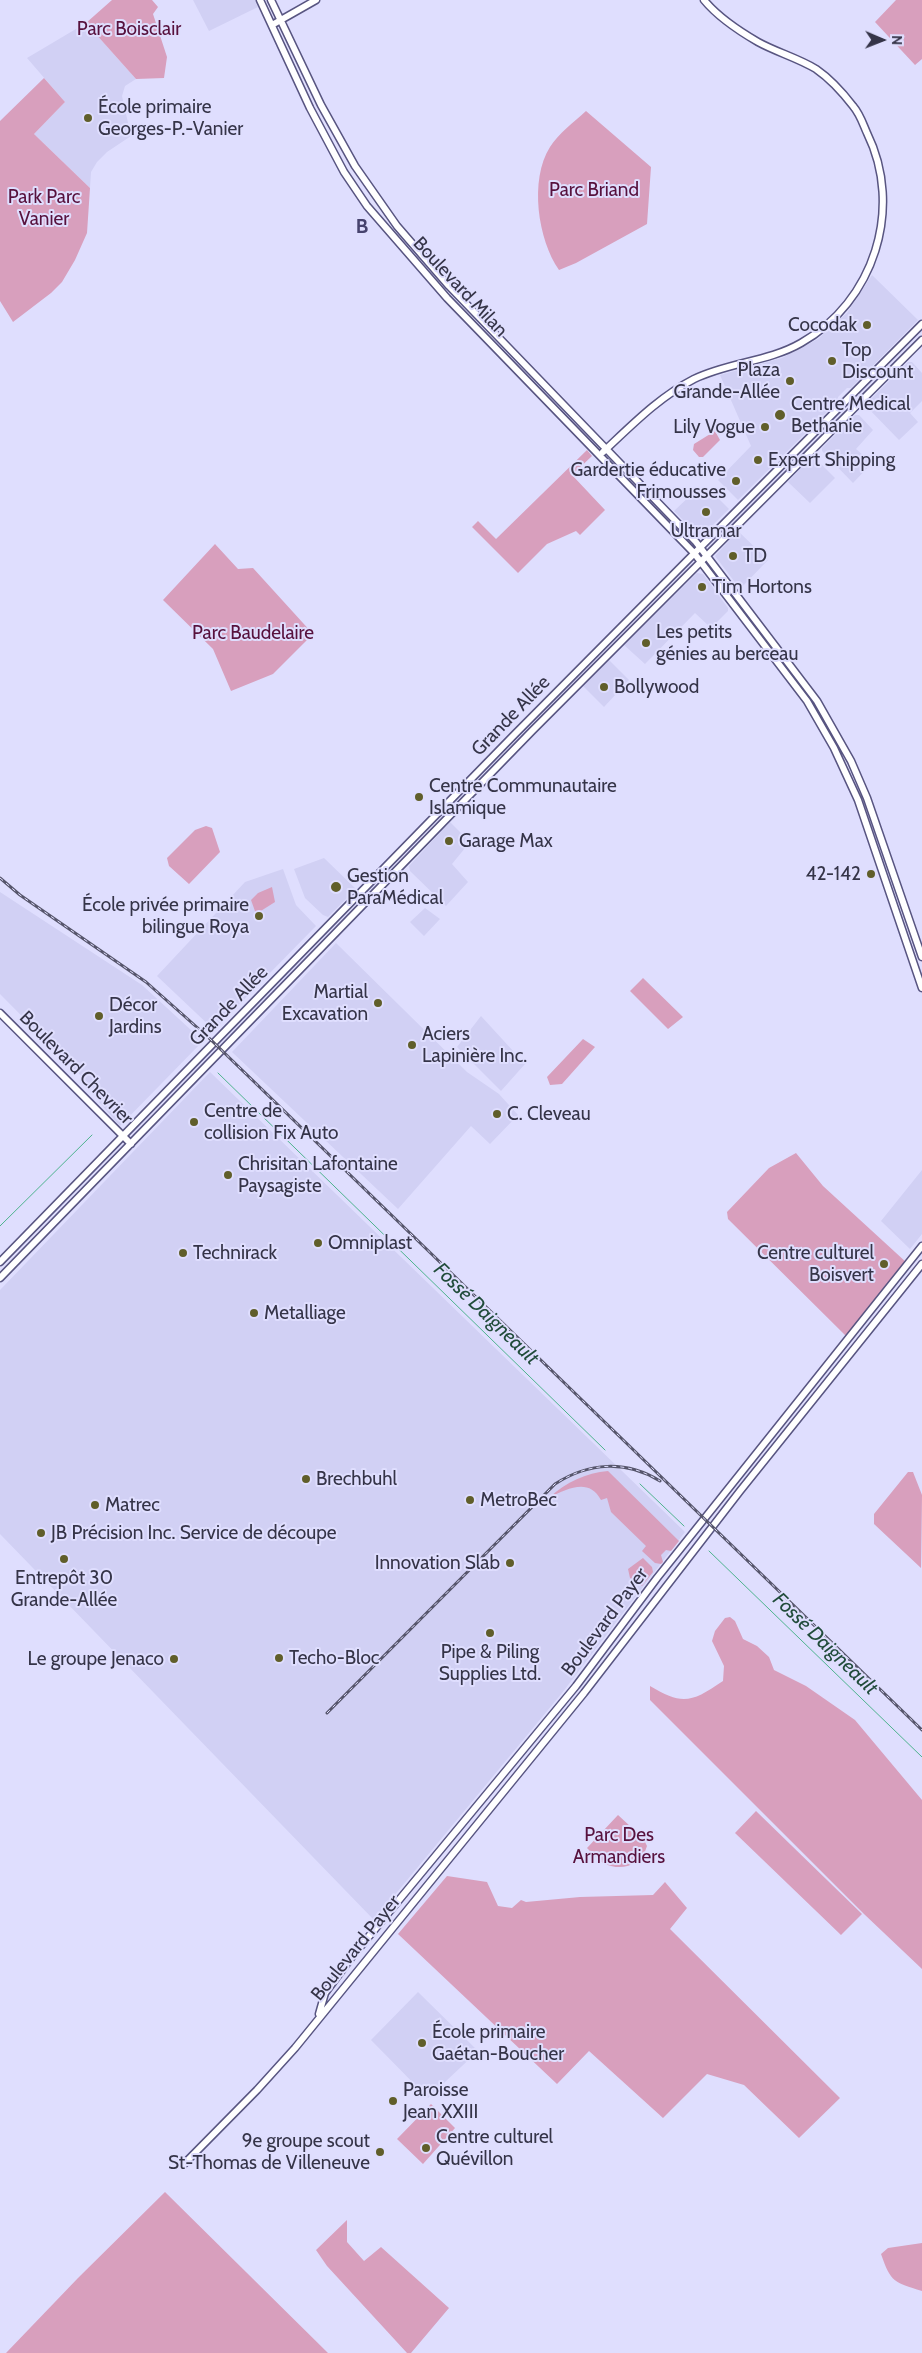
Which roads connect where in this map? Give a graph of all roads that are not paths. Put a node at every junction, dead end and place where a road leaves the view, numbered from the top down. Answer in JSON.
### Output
{"nodes":[{"id":1,"x":260,"y":0,"type":"edge"},
{"id":2,"x":271,"y":0,"type":"edge"},
{"id":3,"x":316,"y":0,"type":"edge"},
{"id":4,"x":704,"y":0,"type":"edge"},
{"id":5,"x":281,"y":20,"type":"junction"},
{"id":6,"x":272,"y":24,"type":"junction"},
{"id":7,"x":922,"y":324,"type":"edge"},
{"id":8,"x":922,"y":340,"type":"edge"},
{"id":9,"x":606,"y":449,"type":"junction"},
{"id":10,"x":600,"y":456,"type":"junction"},
{"id":11,"x":700,"y":546,"type":"junction"},
{"id":12,"x":694,"y":553,"type":"junction"},
{"id":13,"x":707,"y":555,"type":"junction"},
{"id":14,"x":701,"y":562,"type":"junction"},
{"id":15,"x":922,"y":956,"type":"edge"},
{"id":16,"x":922,"y":988,"type":"edge"},
{"id":17,"x":0,"y":1013,"type":"edge"},
{"id":18,"x":122,"y":1136,"type":"junction"},
{"id":19,"x":131,"y":1144,"type":"junction"},
{"id":20,"x":922,"y":1246,"type":"edge"},
{"id":21,"x":0,"y":1262,"type":"edge"},
{"id":22,"x":922,"y":1264,"type":"edge"},
{"id":23,"x":0,"y":1278,"type":"edge"},
{"id":24,"x":739,"y":1475,"type":"junction"},
{"id":25,"x":747,"y":1482,"type":"junction"},
{"id":26,"x":318,"y":2018,"type":"junction"},
{"id":27,"x":183,"y":2166,"type":"dead end"}],
"edges":[{"from":1,"to":6,"type":"main road","name":"Boulevard Milan"},
{"from":2,"to":5,"type":"main road","name":"Boulevard Milan"},
{"from":3,"to":5,"type":"main road"},
{"from":4,"to":9,"type":"main road"},
{"from":5,"to":6,"type":"main road"},
{"from":5,"to":9,"type":"main road","name":"Boulevard Milan"},
{"from":6,"to":10,"type":"main road","name":"Boulevard Milan"},
{"from":7,"to":11,"type":"main road","name":"Grande Allée"},
{"from":8,"to":13,"type":"main road","name":"Grande Allée"},
{"from":9,"to":10,"type":"main road"},
{"from":9,"to":11,"type":"main road","name":"Boulevard Milan"},
{"from":10,"to":12,"type":"main road","name":"Boulevard Milan"},
{"from":11,"to":12,"type":"main road","name":"Grande Allée"},
{"from":11,"to":13,"type":"main road","name":"Boulevard Milan"},
{"from":12,"to":14,"type":"main road","name":"Boulevard Milan"},
{"from":12,"to":18,"type":"main road","name":"Grande Allée"},
{"from":13,"to":14,"type":"main road","name":"Grande Allée"},
{"from":13,"to":15,"type":"main road","name":"Boulevard Milan"},
{"from":14,"to":16,"type":"main road","name":"Boulevard Milan"},
{"from":14,"to":19,"type":"main road","name":"Grande Allée"},
{"from":17,"to":18,"type":"main road","name":"Boulevard Chevrier"},
{"from":18,"to":19,"type":"main road","name":"Boulevard Chevrier"},
{"from":18,"to":21,"type":"main road","name":"Grande Allée"},
{"from":19,"to":23,"type":"main road","name":"Grande Allée"},
{"from":20,"to":24,"type":"main road","name":"Boulevard Payer"},
{"from":22,"to":25,"type":"main road","name":"Boulevard Payer"},
{"from":24,"to":25,"type":"main road"},
{"from":24,"to":26,"type":"main road","name":"Boulevard Payer"},
{"from":25,"to":26,"type":"main road","name":"Boulevard Payer"},
{"from":26,"to":27,"type":"main road","name":"Boulevard Payer"}]}
